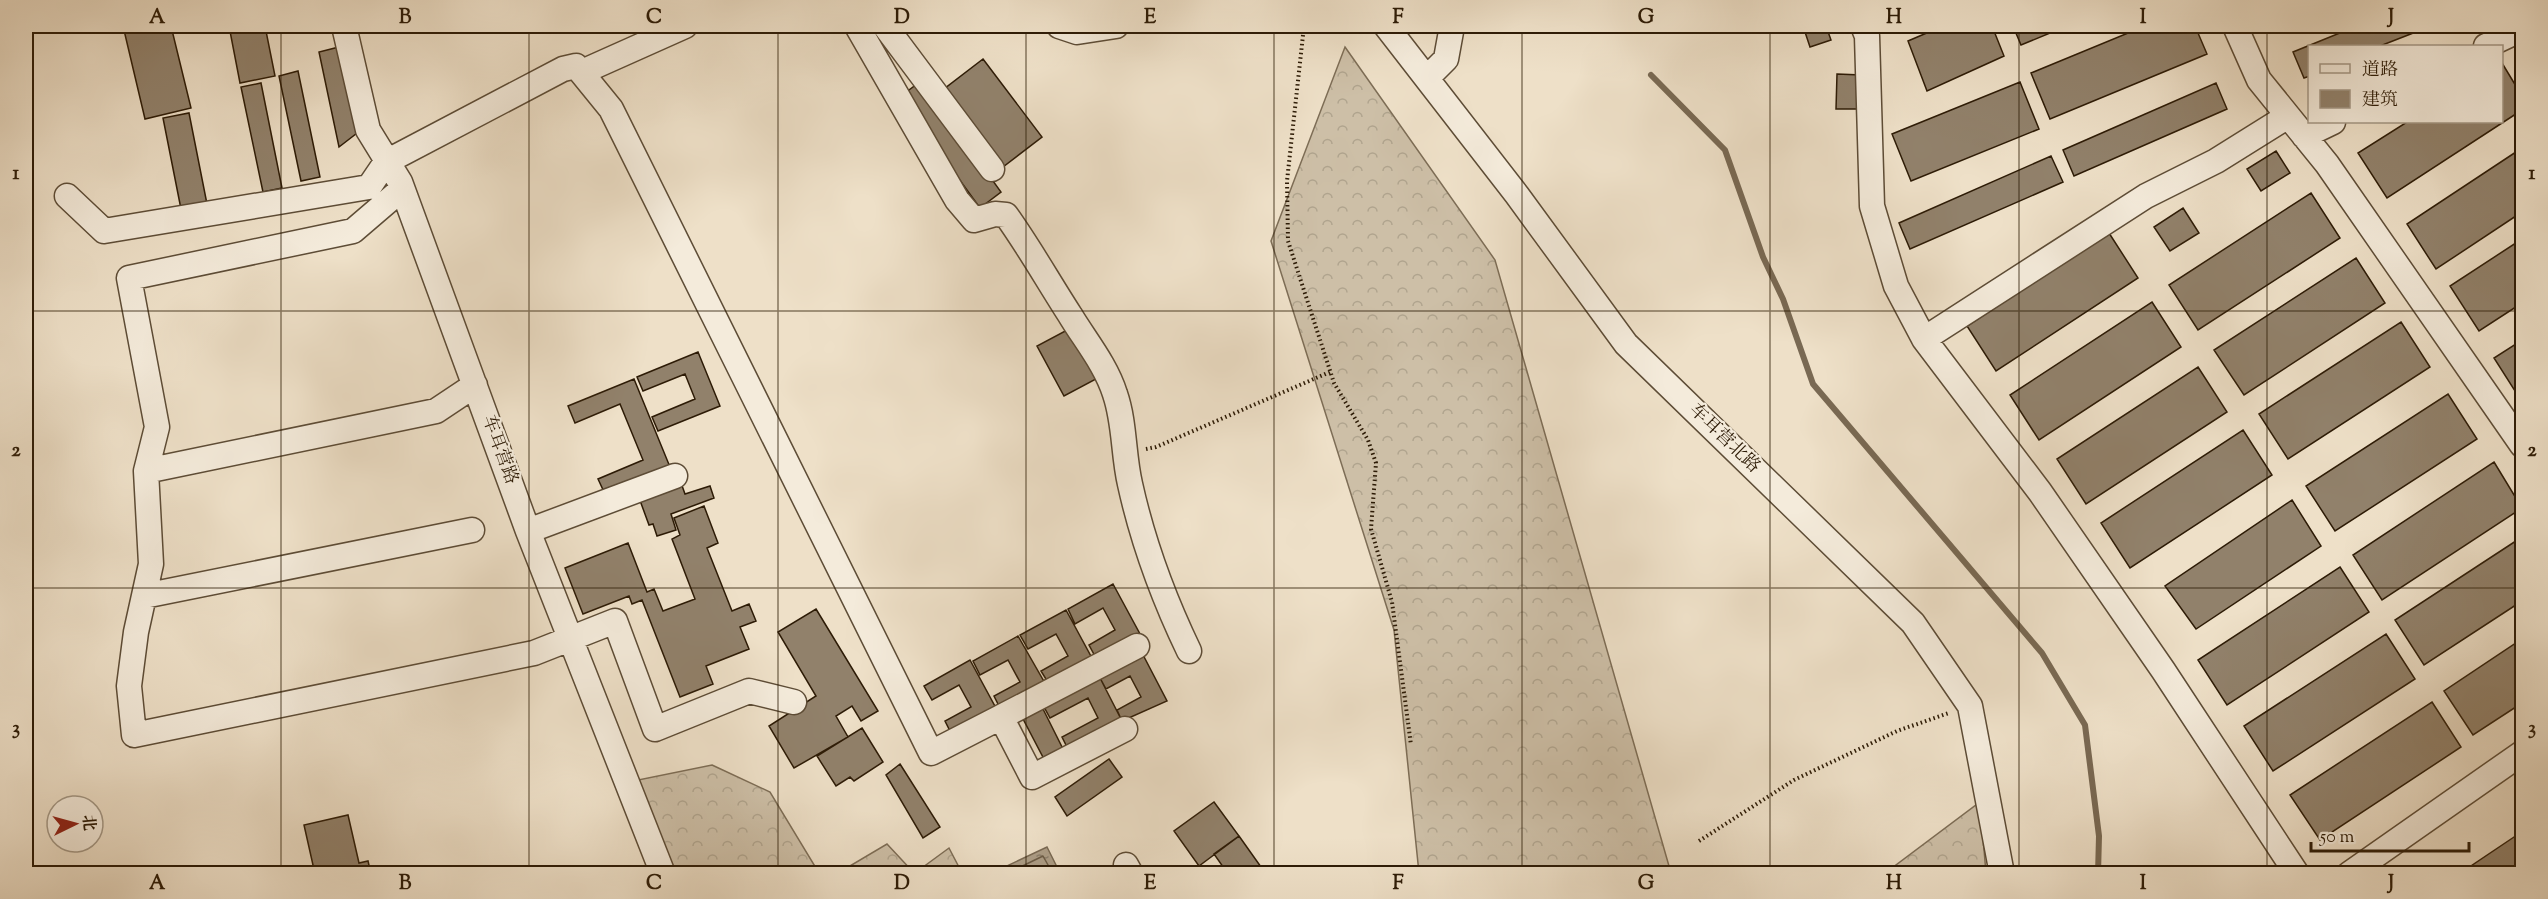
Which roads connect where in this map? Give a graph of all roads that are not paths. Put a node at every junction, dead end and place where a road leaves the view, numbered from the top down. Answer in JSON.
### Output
{"nodes":[{"id":1,"x":344,"y":26,"type":"edge"},
{"id":2,"x":685,"y":26,"type":"edge"},
{"id":3,"x":857,"y":26,"type":"edge"},
{"id":4,"x":885,"y":26,"type":"edge"},
{"id":5,"x":1059,"y":26,"type":"edge"},
{"id":6,"x":1116,"y":26,"type":"edge"},
{"id":7,"x":1386,"y":26,"type":"edge"},
{"id":8,"x":1452,"y":26,"type":"edge"},
{"id":9,"x":1863,"y":26,"type":"edge"},
{"id":10,"x":2235,"y":26,"type":"edge"},
{"id":11,"x":2523,"y":29,"type":"edge"},
{"id":12,"x":2488,"y":45,"type":"edge"},
{"id":13,"x":582,"y":72,"type":"junction"},
{"id":14,"x":1427,"y":78,"type":"junction"},
{"id":15,"x":2288,"y":116,"type":"junction"},
{"id":16,"x":2331,"y":123,"type":"edge"},
{"id":17,"x":2304,"y":136,"type":"junction"},
{"id":18,"x":386,"y":162,"type":"junction"},
{"id":19,"x":992,"y":169,"type":"dead end"},
{"id":20,"x":402,"y":189,"type":"junction"},
{"id":21,"x":67,"y":196,"type":"dead end"},
{"id":22,"x":1924,"y":339,"type":"junction"},
{"id":23,"x":475,"y":385,"type":"junction"},
{"id":24,"x":2523,"y":445,"type":"edge"},
{"id":25,"x":146,"y":471,"type":"junction"},
{"id":26,"x":675,"y":476,"type":"dead end"},
{"id":27,"x":472,"y":530,"type":"dead end"},
{"id":28,"x":528,"y":531,"type":"junction"},
{"id":29,"x":144,"y":596,"type":"junction"},
{"id":30,"x":571,"y":640,"type":"junction"},
{"id":31,"x":1137,"y":646,"type":"dead end"},
{"id":32,"x":1189,"y":651,"type":"dead end"},
{"id":33,"x":795,"y":702,"type":"dead end"},
{"id":34,"x":1001,"y":717,"type":"junction"},
{"id":35,"x":1125,"y":729,"type":"dead end"},
{"id":36,"x":2523,"y":753,"type":"edge"},
{"id":37,"x":663,"y":873,"type":"edge"},
{"id":38,"x":2002,"y":873,"type":"edge"},
{"id":39,"x":2297,"y":873,"type":"edge"},
{"id":40,"x":2349,"y":873,"type":"edge"}],
"edges":[{"from":1,"to":18,"type":"street","name":"车耳营路"},
{"from":2,"to":13,"type":"street"},
{"from":3,"to":32,"type":"street"},
{"from":4,"to":19,"type":"street"},
{"from":5,"to":6,"type":"street"},
{"from":7,"to":14,"type":"street","name":"车耳营北路"},
{"from":8,"to":14,"type":"street"},
{"from":9,"to":22,"type":"street"},
{"from":10,"to":15,"type":"street"},
{"from":11,"to":12,"type":"street"},
{"from":13,"to":18,"type":"street"},
{"from":13,"to":34,"type":"street"},
{"from":14,"to":38,"type":"street","name":"车耳营北路"},
{"from":15,"to":17,"type":"street"},
{"from":15,"to":22,"type":"street"},
{"from":16,"to":17,"type":"street"},
{"from":17,"to":24,"type":"street"},
{"from":18,"to":20,"type":"street","name":"车耳营路"},
{"from":18,"to":21,"type":"street"},
{"from":20,"to":23,"type":"street","name":"车耳营路"},
{"from":20,"to":25,"type":"street"},
{"from":22,"to":39,"type":"street"},
{"from":23,"to":25,"type":"street"},
{"from":23,"to":28,"type":"street","name":"车耳营路"},
{"from":25,"to":29,"type":"street"},
{"from":26,"to":28,"type":"street"},
{"from":27,"to":29,"type":"street"},
{"from":28,"to":30,"type":"street","name":"车耳营路"},
{"from":29,"to":30,"type":"street"},
{"from":30,"to":33,"type":"street"},
{"from":30,"to":37,"type":"street","name":"车耳营路"},
{"from":31,"to":34,"type":"street"},
{"from":34,"to":35,"type":"street"},
{"from":36,"to":40,"type":"street"}]}
